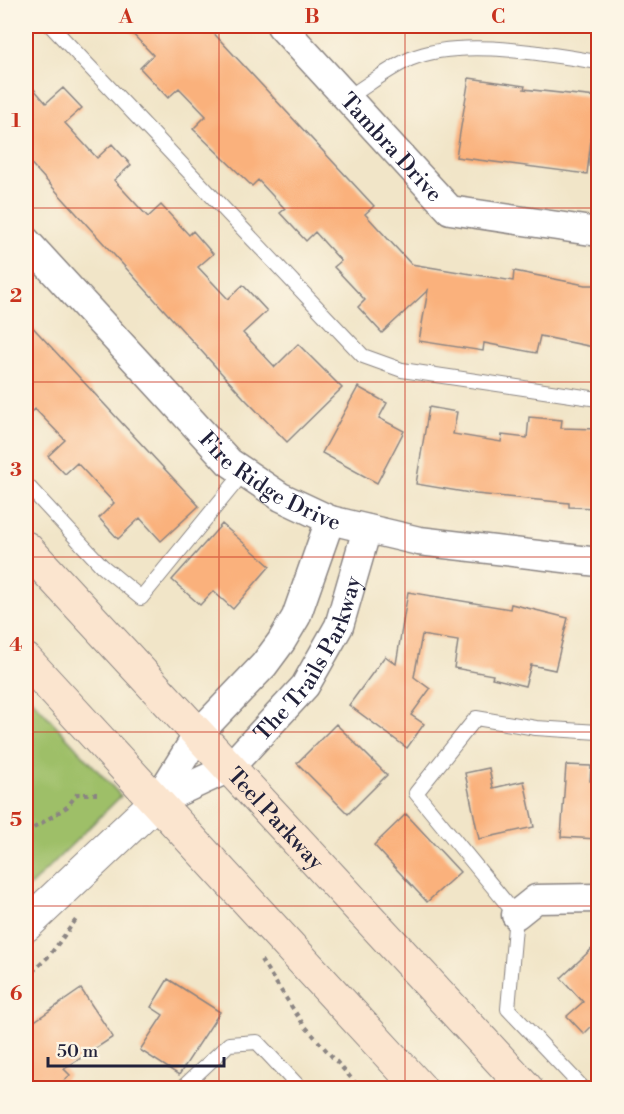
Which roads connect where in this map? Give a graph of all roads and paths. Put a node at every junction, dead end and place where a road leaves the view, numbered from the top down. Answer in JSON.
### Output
{"nodes":[{"id":1,"x":51,"y":26,"type":"edge"},
{"id":2,"x":281,"y":26,"type":"edge"},
{"id":3,"x":598,"y":62,"type":"edge"},
{"id":4,"x":347,"y":98,"type":"junction"},
{"id":5,"x":598,"y":232,"type":"edge"},
{"id":6,"x":26,"y":241,"type":"edge"},
{"id":7,"x":598,"y":399,"type":"edge"},
{"id":8,"x":244,"y":472,"type":"junction"},
{"id":9,"x":26,"y":484,"type":"edge"},
{"id":10,"x":330,"y":520,"type":"junction"},
{"id":11,"x":367,"y":529,"type":"junction"},
{"id":12,"x":26,"y":548,"type":"edge"},
{"id":13,"x":598,"y":562,"type":"edge"},
{"id":14,"x":26,"y":660,"type":"edge"},
{"id":15,"x":598,"y":732,"type":"edge"},
{"id":16,"x":198,"y":734,"type":"junction"},
{"id":17,"x":229,"y":768,"type":"junction"},
{"id":18,"x":97,"y":794,"type":"dead end"},
{"id":19,"x":156,"y":802,"type":"junction"},
{"id":20,"x":26,"y":833,"type":"edge"},
{"id":21,"x":598,"y":898,"type":"edge"},
{"id":22,"x":516,"y":915,"type":"junction"},
{"id":23,"x":26,"y":926,"type":"edge"},
{"id":24,"x":259,"y":956,"type":"dead end"},
{"id":25,"x":182,"y":1089,"type":"edge"},
{"id":26,"x":300,"y":1089,"type":"edge"},
{"id":27,"x":360,"y":1089,"type":"edge"},
{"id":28,"x":420,"y":1089,"type":"edge"},
{"id":29,"x":526,"y":1089,"type":"edge"},
{"id":30,"x":583,"y":1089,"type":"edge"}],
"edges":[{"from":1,"to":7,"type":"lane"},
{"from":2,"to":4,"type":"street","name":"Tambra Drive"},
{"from":3,"to":4,"type":"lane"},
{"from":4,"to":5,"type":"street","name":"Tambra Drive"},
{"from":6,"to":8,"type":"street","name":"Fire Ridge Drive"},
{"from":8,"to":9,"type":"lane"},
{"from":8,"to":10,"type":"street","name":"Fire Ridge Drive"},
{"from":10,"to":11,"type":"street","name":"Fire Ridge Drive"},
{"from":10,"to":16,"type":"street","name":"The Trails Parkway"},
{"from":11,"to":13,"type":"street","name":"Fire Ridge Drive"},
{"from":11,"to":17,"type":"street","name":"The Trails Parkway"},
{"from":12,"to":16,"type":"main road","name":"Teel Parkway"},
{"from":14,"to":19,"type":"main road"},
{"from":15,"to":22,"type":"lane"},
{"from":16,"to":17,"type":"main road","name":"Teel Parkway"},
{"from":16,"to":19,"type":"street","name":"The Trails Parkway"},
{"from":17,"to":19,"type":"street","name":"The Trails Parkway"},
{"from":17,"to":29,"type":"main road","name":"Teel Parkway"},
{"from":18,"to":20,"type":"path"},
{"from":19,"to":23,"type":"street","name":"The Trails Parkway"},
{"from":19,"to":28,"type":"main road"},
{"from":21,"to":22,"type":"street"},
{"from":22,"to":30,"type":"lane"},
{"from":24,"to":27,"type":"path"},
{"from":25,"to":26,"type":"lane"}]}
